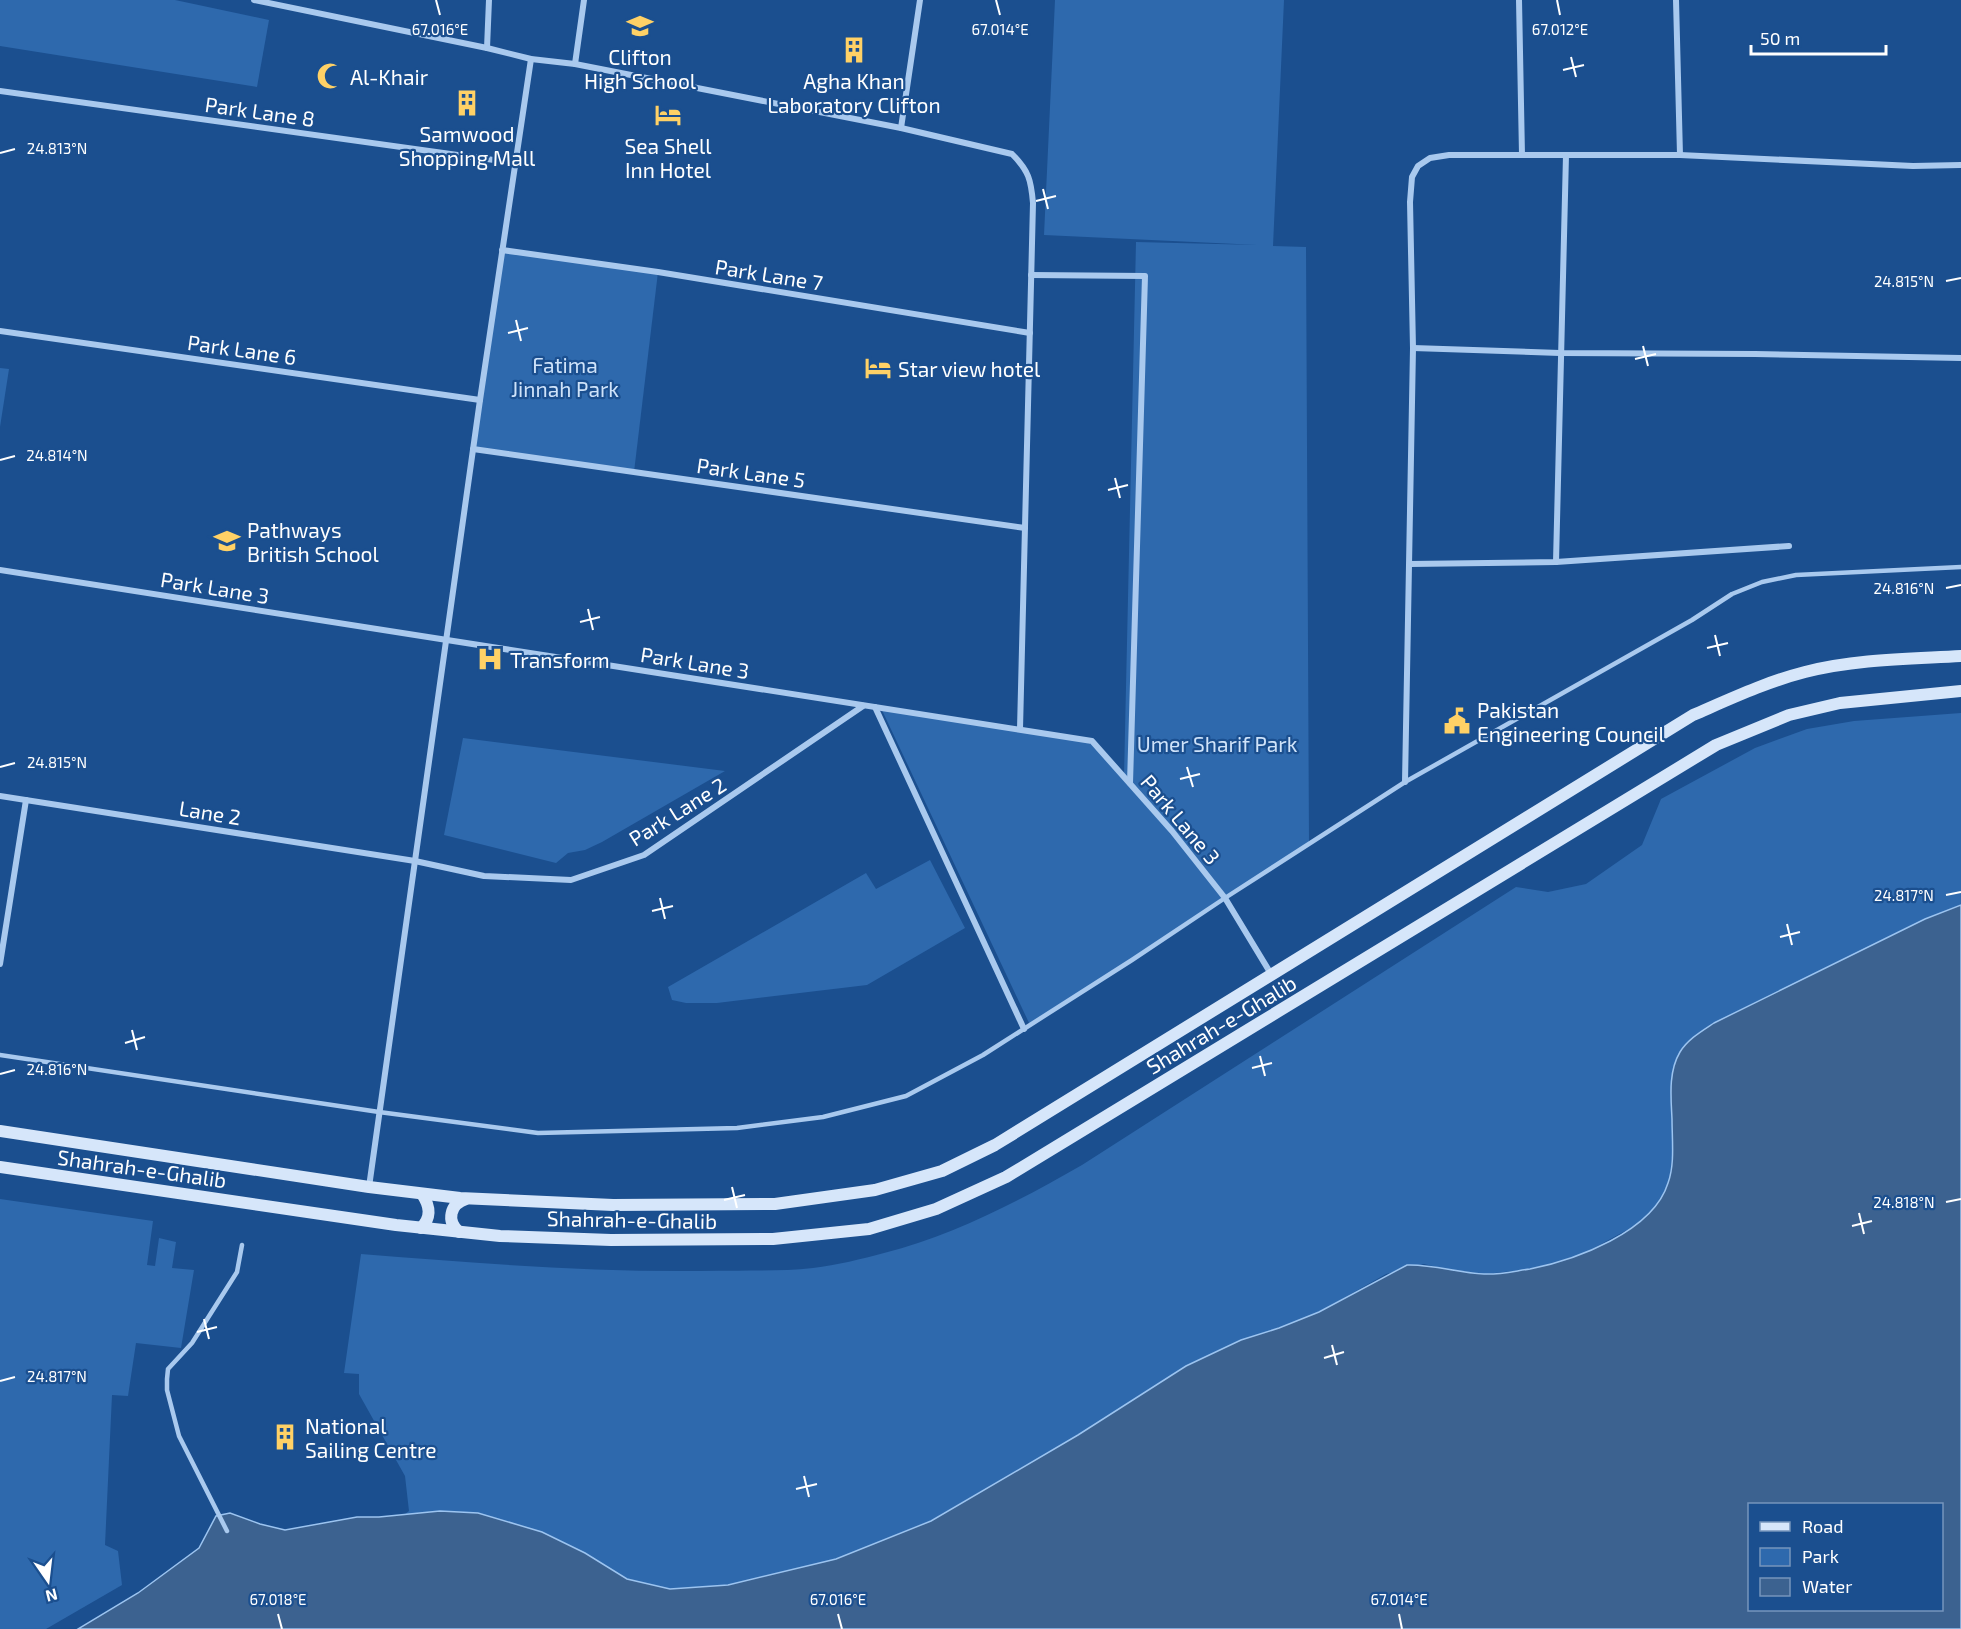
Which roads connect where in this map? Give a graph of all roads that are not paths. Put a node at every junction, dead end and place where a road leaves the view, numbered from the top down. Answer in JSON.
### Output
{"nodes":[{"id":1,"x":254,"y":0,"type":"edge"},
{"id":2,"x":489,"y":0,"type":"edge"},
{"id":3,"x":584,"y":0,"type":"edge"},
{"id":4,"x":920,"y":0,"type":"edge"},
{"id":5,"x":1519,"y":0,"type":"edge"},
{"id":6,"x":1676,"y":0,"type":"edge"},
{"id":7,"x":487,"y":48,"type":"junction"},
{"id":8,"x":531,"y":59,"type":"junction"},
{"id":9,"x":575,"y":64,"type":"junction"},
{"id":10,"x":0,"y":91,"type":"edge"},
{"id":11,"x":901,"y":129,"type":"junction"},
{"id":12,"x":1522,"y":155,"type":"junction"},
{"id":13,"x":1566,"y":155,"type":"junction"},
{"id":14,"x":1680,"y":155,"type":"junction"},
{"id":15,"x":515,"y":163,"type":"junction"},
{"id":16,"x":1961,"y":165,"type":"edge"},
{"id":17,"x":502,"y":250,"type":"junction"},
{"id":18,"x":1031,"y":275,"type":"junction"},
{"id":19,"x":0,"y":331,"type":"edge"},
{"id":20,"x":1030,"y":333,"type":"junction"},
{"id":21,"x":1413,"y":348,"type":"junction"},
{"id":22,"x":1560,"y":353,"type":"junction"},
{"id":23,"x":1961,"y":358,"type":"edge"},
{"id":24,"x":480,"y":400,"type":"junction"},
{"id":25,"x":473,"y":449,"type":"junction"},
{"id":26,"x":1025,"y":528,"type":"junction"},
{"id":27,"x":1789,"y":546,"type":"dead end"},
{"id":28,"x":1556,"y":562,"type":"junction"},
{"id":29,"x":1410,"y":564,"type":"junction"},
{"id":30,"x":1961,"y":567,"type":"edge"},
{"id":31,"x":0,"y":570,"type":"edge"},
{"id":32,"x":446,"y":640,"type":"junction"},
{"id":33,"x":1961,"y":656,"type":"edge"},
{"id":34,"x":1961,"y":691,"type":"edge"},
{"id":35,"x":864,"y":705,"type":"junction"},
{"id":36,"x":875,"y":707,"type":"junction"},
{"id":37,"x":1020,"y":729,"type":"junction"},
{"id":38,"x":1405,"y":782,"type":"junction"},
{"id":39,"x":1130,"y":783,"type":"junction"},
{"id":40,"x":0,"y":796,"type":"edge"},
{"id":41,"x":26,"y":800,"type":"junction"},
{"id":42,"x":415,"y":861,"type":"junction"},
{"id":43,"x":1225,"y":898,"type":"junction"},
{"id":44,"x":0,"y":964,"type":"edge"},
{"id":45,"x":1272,"y":975,"type":"junction"},
{"id":46,"x":1024,"y":1029,"type":"junction"},
{"id":47,"x":0,"y":1055,"type":"edge"},
{"id":48,"x":379,"y":1112,"type":"junction"},
{"id":49,"x":0,"y":1131,"type":"edge"},
{"id":50,"x":0,"y":1167,"type":"edge"},
{"id":51,"x":369,"y":1187,"type":"junction"},
{"id":52,"x":422,"y":1194,"type":"junction"},
{"id":53,"x":466,"y":1199,"type":"junction"},
{"id":54,"x":421,"y":1228,"type":"junction"},
{"id":55,"x":459,"y":1232,"type":"junction"},
{"id":56,"x":242,"y":1245,"type":"dead end"},
{"id":57,"x":227,"y":1531,"type":"dead end"}],
"edges":[{"from":1,"to":7,"type":"street"},
{"from":2,"to":7,"type":"street"},
{"from":3,"to":9,"type":"street"},
{"from":4,"to":11,"type":"street"},
{"from":5,"to":12,"type":"street"},
{"from":6,"to":14,"type":"street"},
{"from":7,"to":8,"type":"street"},
{"from":8,"to":9,"type":"street"},
{"from":8,"to":15,"type":"street"},
{"from":9,"to":11,"type":"street"},
{"from":10,"to":15,"type":"street","name":"Park Lane 8"},
{"from":11,"to":18,"type":"street"},
{"from":12,"to":13,"type":"street"},
{"from":12,"to":21,"type":"street"},
{"from":13,"to":14,"type":"street"},
{"from":13,"to":22,"type":"street"},
{"from":14,"to":16,"type":"street"},
{"from":15,"to":17,"type":"street"},
{"from":17,"to":20,"type":"street","name":"Park Lane 7"},
{"from":17,"to":24,"type":"street"},
{"from":18,"to":20,"type":"street"},
{"from":18,"to":39,"type":"street"},
{"from":19,"to":24,"type":"street","name":"Park Lane 6"},
{"from":20,"to":26,"type":"street"},
{"from":21,"to":22,"type":"street"},
{"from":21,"to":29,"type":"street"},
{"from":22,"to":23,"type":"street"},
{"from":22,"to":28,"type":"street"},
{"from":24,"to":25,"type":"street"},
{"from":25,"to":26,"type":"street","name":"Park Lane 5"},
{"from":25,"to":32,"type":"street"},
{"from":26,"to":37,"type":"street"},
{"from":27,"to":28,"type":"street"},
{"from":28,"to":29,"type":"street"},
{"from":29,"to":38,"type":"street"},
{"from":30,"to":38,"type":"lane"},
{"from":31,"to":32,"type":"street","name":"Park Lane 3"},
{"from":32,"to":35,"type":"street","name":"Park Lane 3"},
{"from":32,"to":42,"type":"street"},
{"from":33,"to":45,"type":"main road","name":"Shahrah-e-Ghalib"},
{"from":34,"to":55,"type":"main road","name":"Shahrah-e-Ghalib"},
{"from":35,"to":36,"type":"street","name":"Park Lane 3"},
{"from":35,"to":42,"type":"street","name":"Park Lane 2"},
{"from":36,"to":37,"type":"street","name":"Park Lane 3"},
{"from":36,"to":46,"type":"street"},
{"from":37,"to":39,"type":"street","name":"Park Lane 3"},
{"from":38,"to":43,"type":"lane"},
{"from":39,"to":43,"type":"street","name":"Park Lane 3"},
{"from":40,"to":41,"type":"street","name":"Lane 2"},
{"from":41,"to":42,"type":"street","name":"Lane 2"},
{"from":41,"to":44,"type":"street"},
{"from":42,"to":48,"type":"street"},
{"from":43,"to":45,"type":"street","name":"Park Lane 3"},
{"from":43,"to":46,"type":"lane"},
{"from":45,"to":53,"type":"main road","name":"Shahrah-e-Ghalib"},
{"from":46,"to":48,"type":"lane"},
{"from":47,"to":48,"type":"lane"},
{"from":48,"to":51,"type":"street"},
{"from":49,"to":51,"type":"main road","name":"Shahrah-e-Ghalib"},
{"from":50,"to":54,"type":"main road","name":"Shahrah-e-Ghalib"},
{"from":51,"to":52,"type":"main road","name":"Shahrah-e-Ghalib"},
{"from":52,"to":53,"type":"main road","name":"Shahrah-e-Ghalib"},
{"from":52,"to":54,"type":"main road"},
{"from":53,"to":55,"type":"main road"},
{"from":54,"to":55,"type":"main road","name":"Shahrah-e-Ghalib"},
{"from":56,"to":57,"type":"lane"}]}
